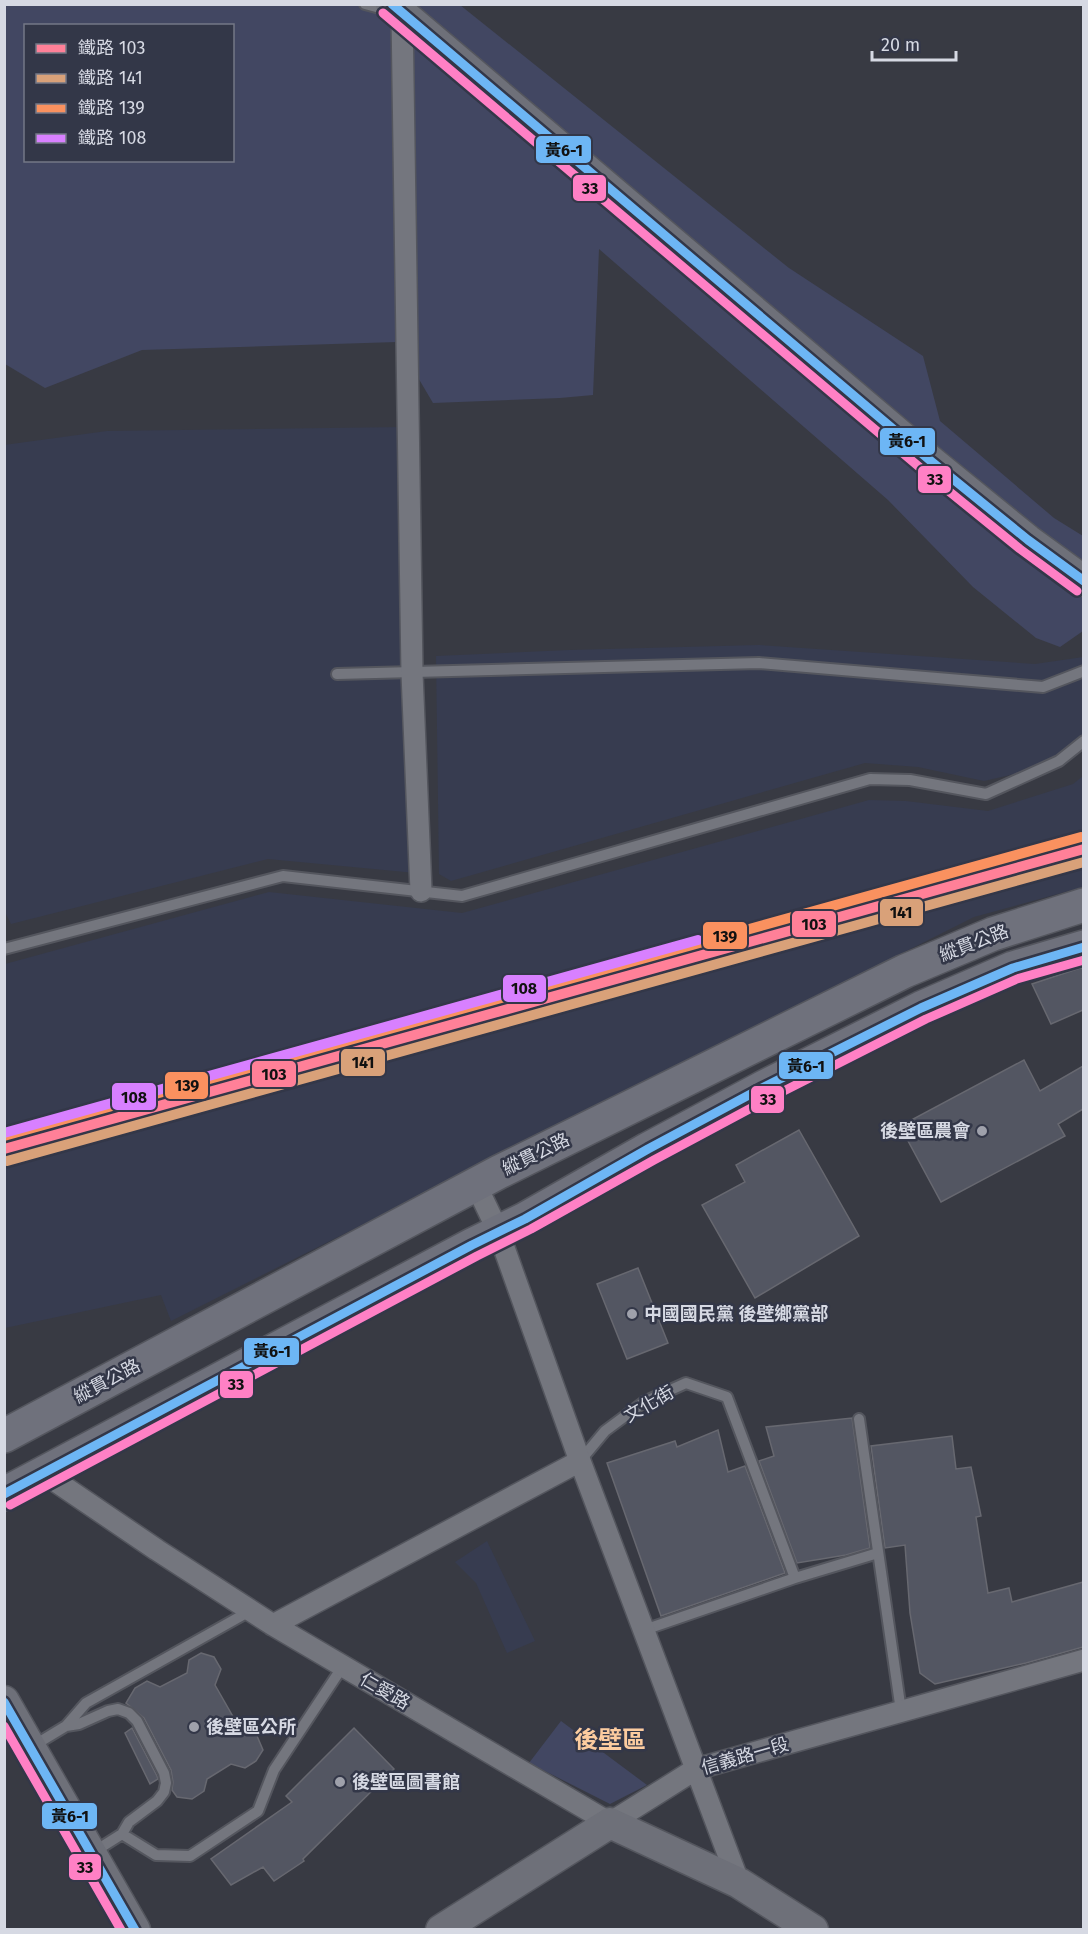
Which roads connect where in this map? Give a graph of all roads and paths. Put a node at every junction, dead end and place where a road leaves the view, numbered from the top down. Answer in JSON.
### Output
{"nodes":[{"id":1,"x":364,"y":4,"type":"edge"},
{"id":2,"x":397,"y":9,"type":"edge"},
{"id":3,"x":1083,"y":581,"type":"edge"},
{"id":4,"x":1083,"y":671,"type":"edge"},
{"id":5,"x":412,"y":673,"type":"junction"},
{"id":6,"x":337,"y":674,"type":"dead end"},
{"id":7,"x":1083,"y":741,"type":"edge"},
{"id":8,"x":421,"y":891,"type":"junction"},
{"id":9,"x":1083,"y":905,"type":"edge"},
{"id":10,"x":1083,"y":947,"type":"edge"},
{"id":11,"x":4,"y":949,"type":"edge"},
{"id":12,"x":739,"y":1054,"type":"junction"},
{"id":13,"x":762,"y":1088,"type":"junction"},
{"id":14,"x":476,"y":1185,"type":"junction"},
{"id":15,"x":498,"y":1231,"type":"junction"},
{"id":16,"x":859,"y":1419,"type":"dead end"},
{"id":17,"x":4,"y":1436,"type":"edge"},
{"id":18,"x":580,"y":1461,"type":"junction"},
{"id":19,"x":45,"y":1474,"type":"junction"},
{"id":20,"x":4,"y":1494,"type":"edge"},
{"id":21,"x":878,"y":1553,"type":"junction"},
{"id":22,"x":795,"y":1578,"type":"junction"},
{"id":23,"x":250,"y":1611,"type":"junction"},
{"id":24,"x":273,"y":1625,"type":"junction"},
{"id":25,"x":644,"y":1630,"type":"junction"},
{"id":26,"x":1083,"y":1660,"type":"edge"},
{"id":27,"x":343,"y":1666,"type":"junction"},
{"id":28,"x":4,"y":1701,"type":"edge"},
{"id":29,"x":901,"y":1711,"type":"junction"},
{"id":30,"x":66,"y":1726,"type":"junction"},
{"id":31,"x":30,"y":1748,"type":"junction"},
{"id":32,"x":696,"y":1769,"type":"junction"},
{"id":33,"x":610,"y":1823,"type":"junction"},
{"id":34,"x":122,"y":1834,"type":"junction"},
{"id":35,"x":91,"y":1853,"type":"junction"},
{"id":36,"x":739,"y":1883,"type":"junction"},
{"id":37,"x":135,"y":1929,"type":"edge"},
{"id":38,"x":441,"y":1929,"type":"edge"},
{"id":39,"x":813,"y":1929,"type":"edge"}],
"edges":[{"from":1,"to":2,"type":"lane"},
{"from":2,"to":3,"type":"street"},
{"from":2,"to":5,"type":"street"},
{"from":4,"to":5,"type":"lane"},
{"from":5,"to":6,"type":"lane"},
{"from":5,"to":8,"type":"street"},
{"from":7,"to":8,"type":"lane"},
{"from":8,"to":11,"type":"lane"},
{"from":9,"to":12,"type":"main road","name":"縱貫公路"},
{"from":10,"to":13,"type":"main road","name":"縱貫公路"},
{"from":12,"to":13,"type":"main road"},
{"from":12,"to":14,"type":"main road","name":"縱貫公路"},
{"from":13,"to":15,"type":"main road","name":"縱貫公路"},
{"from":14,"to":15,"type":"street"},
{"from":14,"to":17,"type":"main road","name":"縱貫公路"},
{"from":15,"to":18,"type":"street"},
{"from":15,"to":19,"type":"main road","name":"縱貫公路"},
{"from":16,"to":21,"type":"lane"},
{"from":18,"to":22,"type":"lane","name":"文化街"},
{"from":18,"to":24,"type":"street","name":"文化街"},
{"from":18,"to":25,"type":"street"},
{"from":19,"to":20,"type":"main road","name":"縱貫公路"},
{"from":19,"to":23,"type":"street","name":"仁愛路"},
{"from":21,"to":22,"type":"lane"},
{"from":21,"to":29,"type":"lane"},
{"from":22,"to":25,"type":"lane"},
{"from":23,"to":24,"type":"street","name":"仁愛路"},
{"from":23,"to":30,"type":"lane"},
{"from":24,"to":27,"type":"street","name":"仁愛路"},
{"from":25,"to":32,"type":"street"},
{"from":26,"to":29,"type":"street","name":"信義路一段"},
{"from":27,"to":33,"type":"street","name":"仁愛路"},
{"from":27,"to":34,"type":"lane"},
{"from":28,"to":31,"type":"street"},
{"from":29,"to":32,"type":"street","name":"信義路一段"},
{"from":30,"to":31,"type":"lane"},
{"from":30,"to":34,"type":"lane"},
{"from":31,"to":35,"type":"street"},
{"from":32,"to":33,"type":"street","name":"信義路一段"},
{"from":32,"to":36,"type":"street"},
{"from":33,"to":36,"type":"street","name":"仁愛路"},
{"from":33,"to":38,"type":"street","name":"信義路一段"},
{"from":34,"to":35,"type":"lane"},
{"from":35,"to":37,"type":"street"},
{"from":36,"to":39,"type":"street","name":"仁愛路"}]}
